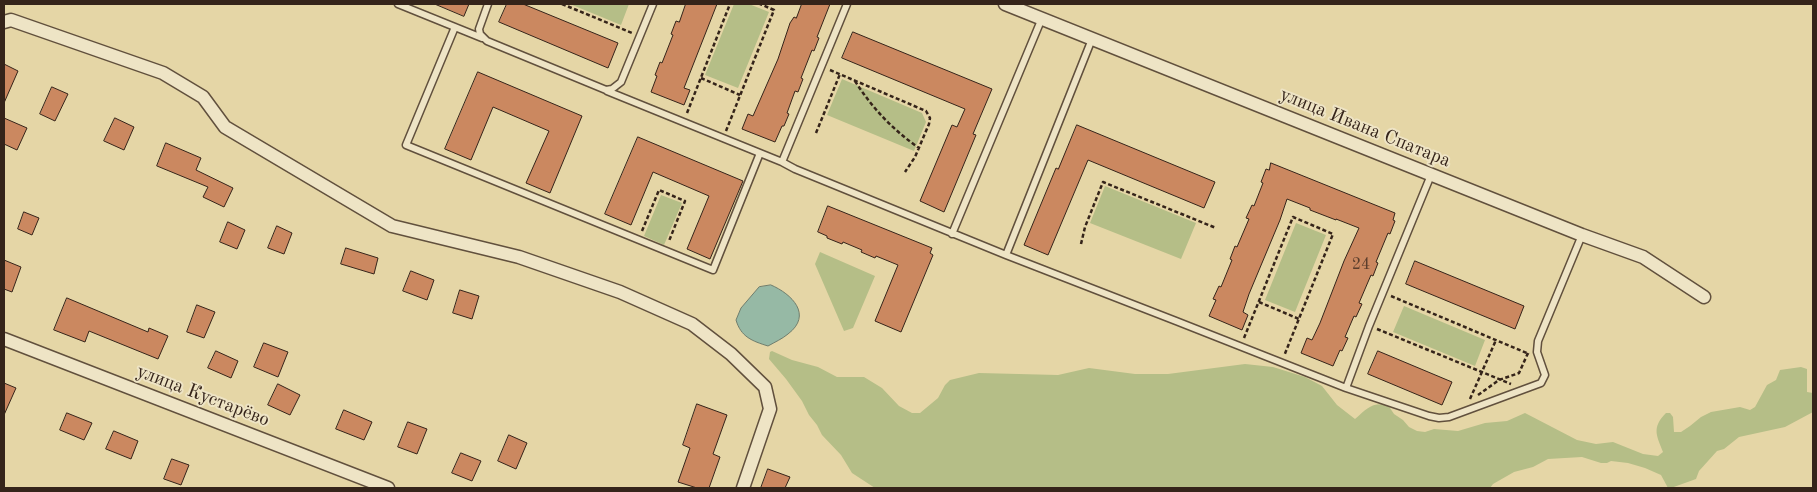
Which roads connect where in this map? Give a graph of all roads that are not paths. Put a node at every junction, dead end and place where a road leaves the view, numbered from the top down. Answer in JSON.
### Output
{"nodes":[{"id":1,"x":398,"y":4,"type":"edge"},
{"id":2,"x":488,"y":4,"type":"edge"},
{"id":3,"x":653,"y":4,"type":"edge"},
{"id":4,"x":848,"y":4,"type":"edge"},
{"id":5,"x":1005,"y":4,"type":"edge"},
{"id":6,"x":1042,"y":18,"type":"junction"},
{"id":7,"x":4,"y":22,"type":"edge"},
{"id":8,"x":455,"y":27,"type":"junction"},
{"id":9,"x":483,"y":38,"type":"junction"},
{"id":10,"x":1092,"y":39,"type":"junction"},
{"id":11,"x":606,"y":90,"type":"junction"},
{"id":12,"x":760,"y":153,"type":"junction"},
{"id":13,"x":782,"y":162,"type":"junction"},
{"id":14,"x":1431,"y":175,"type":"junction"},
{"id":15,"x":952,"y":234,"type":"junction"},
{"id":16,"x":1582,"y":235,"type":"junction"},
{"id":17,"x":1006,"y":256,"type":"junction"},
{"id":18,"x":1704,"y":297,"type":"dead end"},
{"id":19,"x":4,"y":339,"type":"edge"},
{"id":20,"x":1346,"y":388,"type":"junction"},
{"id":21,"x":388,"y":488,"type":"edge"},
{"id":22,"x":743,"y":488,"type":"edge"}],
"edges":[{"from":1,"to":8,"type":"lane"},
{"from":2,"to":9,"type":"lane"},
{"from":3,"to":11,"type":"lane"},
{"from":4,"to":13,"type":"lane"},
{"from":5,"to":6,"type":"street","name":"улица Ивана Спатара"},
{"from":6,"to":10,"type":"street","name":"улица Ивана Спатара"},
{"from":6,"to":15,"type":"lane"},
{"from":7,"to":22,"type":"street"},
{"from":8,"to":9,"type":"lane"},
{"from":8,"to":12,"type":"lane"},
{"from":9,"to":11,"type":"lane"},
{"from":10,"to":14,"type":"street","name":"улица Ивана Спатара"},
{"from":10,"to":17,"type":"lane"},
{"from":11,"to":12,"type":"lane"},
{"from":12,"to":13,"type":"lane"},
{"from":13,"to":15,"type":"lane"},
{"from":14,"to":16,"type":"street","name":"улица Ивана Спатара"},
{"from":14,"to":20,"type":"lane"},
{"from":15,"to":17,"type":"lane"},
{"from":16,"to":18,"type":"street","name":"улица Ивана Спатара"},
{"from":16,"to":20,"type":"lane"},
{"from":17,"to":20,"type":"lane"},
{"from":19,"to":21,"type":"street","name":"улица Кустарёво"}]}
